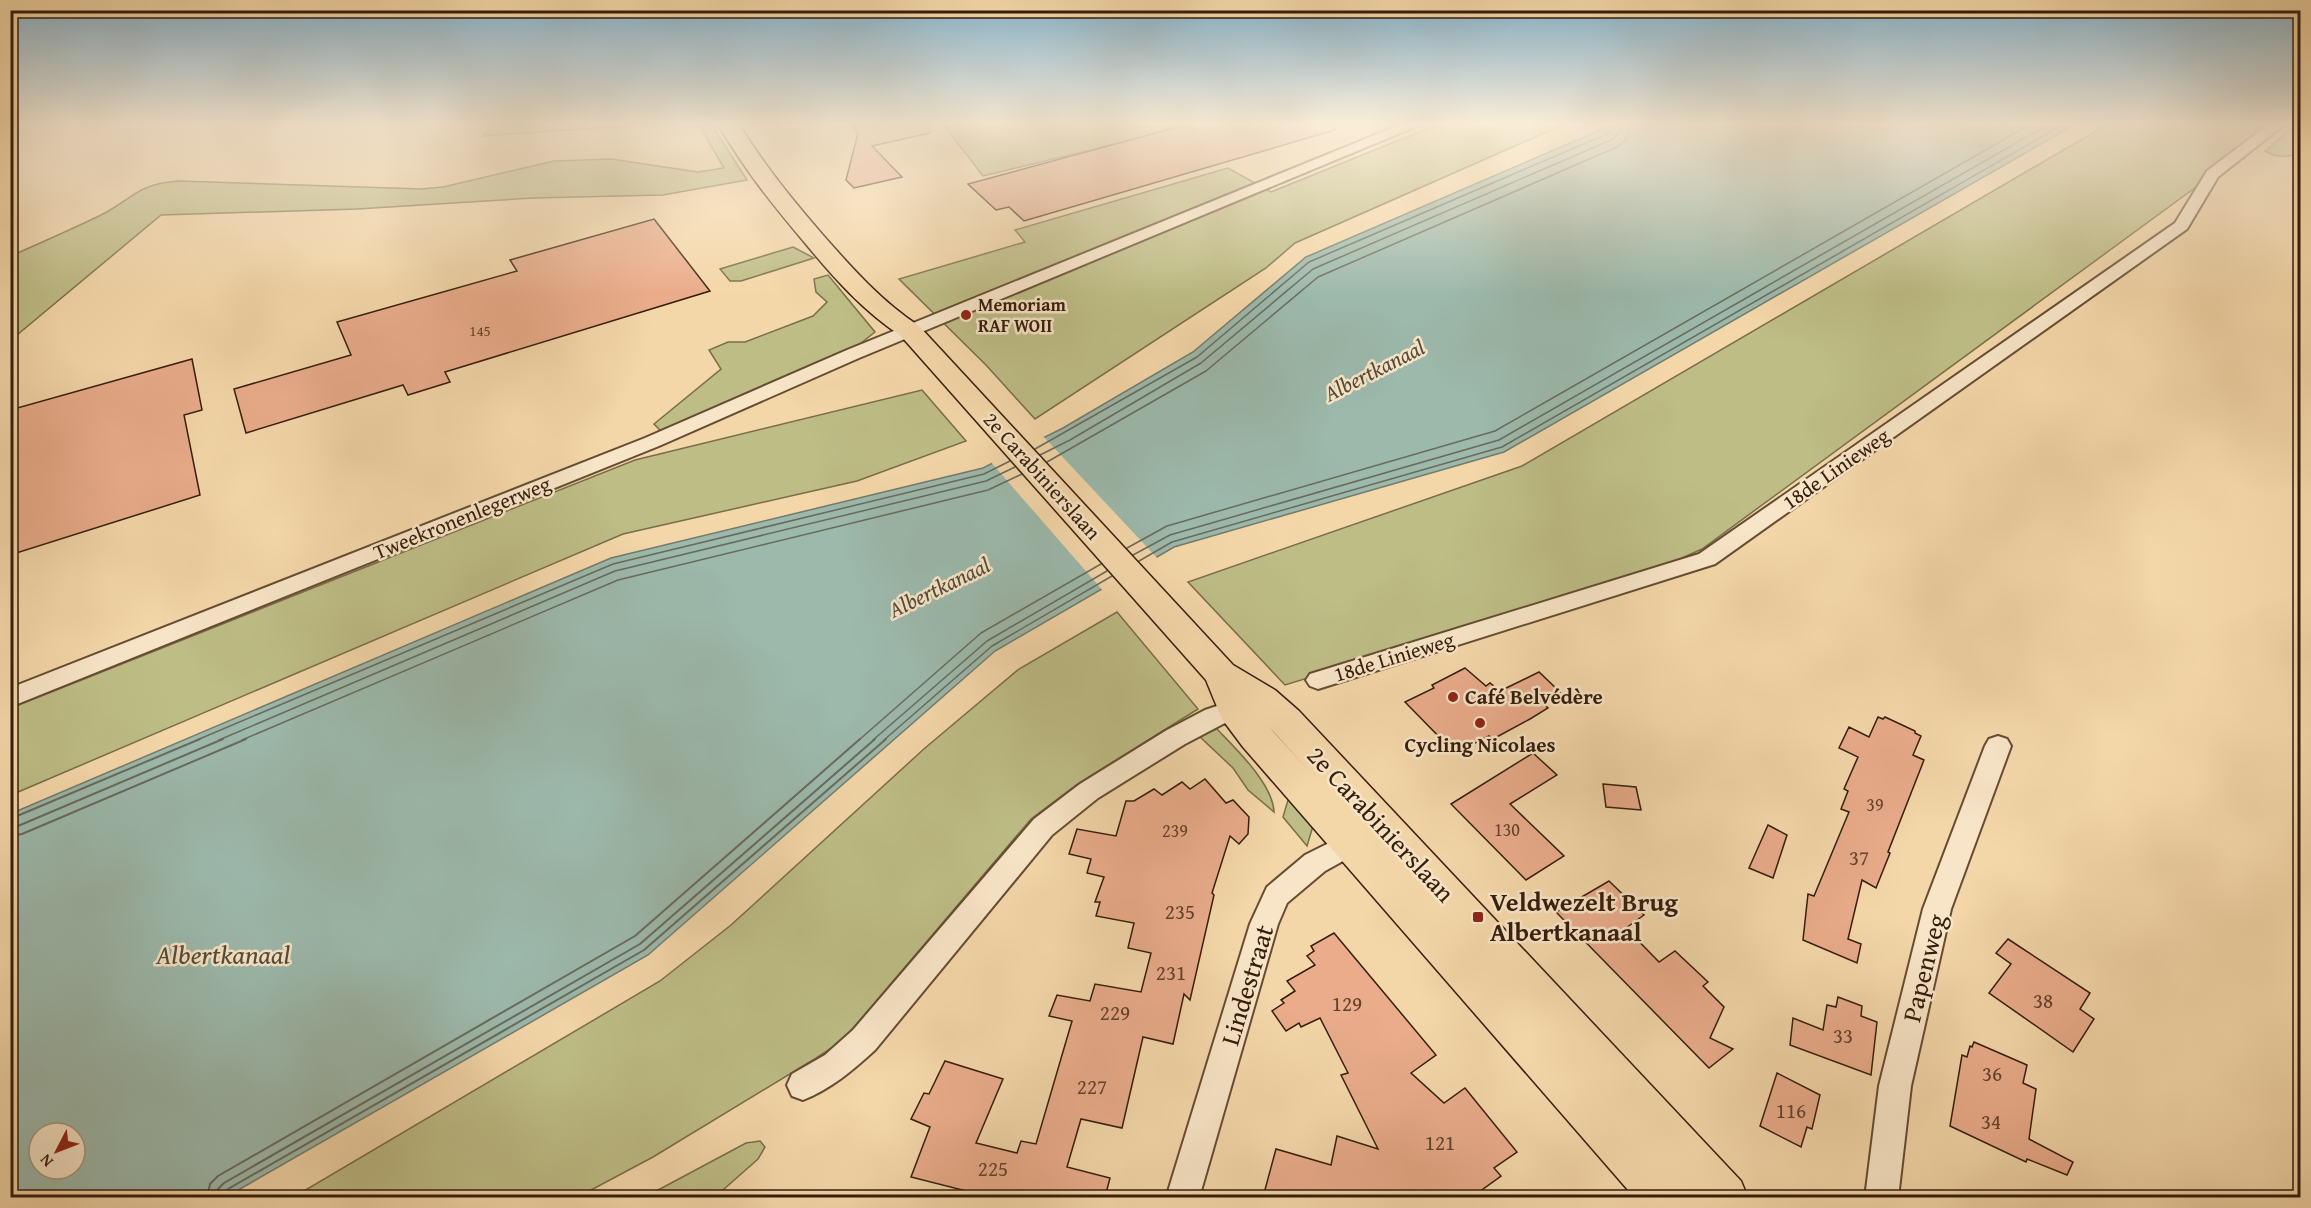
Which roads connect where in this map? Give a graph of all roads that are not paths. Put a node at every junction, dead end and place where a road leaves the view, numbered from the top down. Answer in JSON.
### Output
{"nodes":[{"id":1,"x":764,"y":180,"type":"edge"},
{"id":2,"x":785,"y":180,"type":"edge"},
{"id":3,"x":1277,"y":180,"type":"edge"},
{"id":4,"x":2208,"y":180,"type":"edge"},
{"id":5,"x":910,"y":331,"type":"junction"},
{"id":6,"x":1318,"y":680,"type":"dead end"},
{"id":7,"x":10,"y":698,"type":"edge"},
{"id":8,"x":1248,"y":705,"type":"junction"},
{"id":9,"x":1998,"y":746,"type":"dead end"},
{"id":10,"x":1367,"y":835,"type":"junction"},
{"id":11,"x":803,"y":1085,"type":"dead end"},
{"id":12,"x":1182,"y":1197,"type":"edge"},
{"id":13,"x":1667,"y":1197,"type":"edge"},
{"id":14,"x":1724,"y":1197,"type":"edge"},
{"id":15,"x":1881,"y":1197,"type":"edge"}],
"edges":[{"from":1,"to":5,"type":"main road","name":"2e Carabinierslaan"},
{"from":2,"to":5,"type":"main road","name":"2e Carabinierslaan"},
{"from":3,"to":5,"type":"street","name":"Tweekronenlegerweg"},
{"from":4,"to":6,"type":"street","name":"18de Linieweg"},
{"from":5,"to":7,"type":"street","name":"Tweekronenlegerweg"},
{"from":5,"to":8,"type":"main road","name":"2e Carabinierslaan"},
{"from":8,"to":10,"type":"main road","name":"2e Carabinierslaan"},
{"from":8,"to":11,"type":"street"},
{"from":9,"to":15,"type":"street","name":"Papenweg"},
{"from":10,"to":12,"type":"street","name":"Lindestraat"},
{"from":10,"to":13,"type":"main road","name":"2e Carabinierslaan"},
{"from":10,"to":14,"type":"main road","name":"2e Carabinierslaan"}]}
